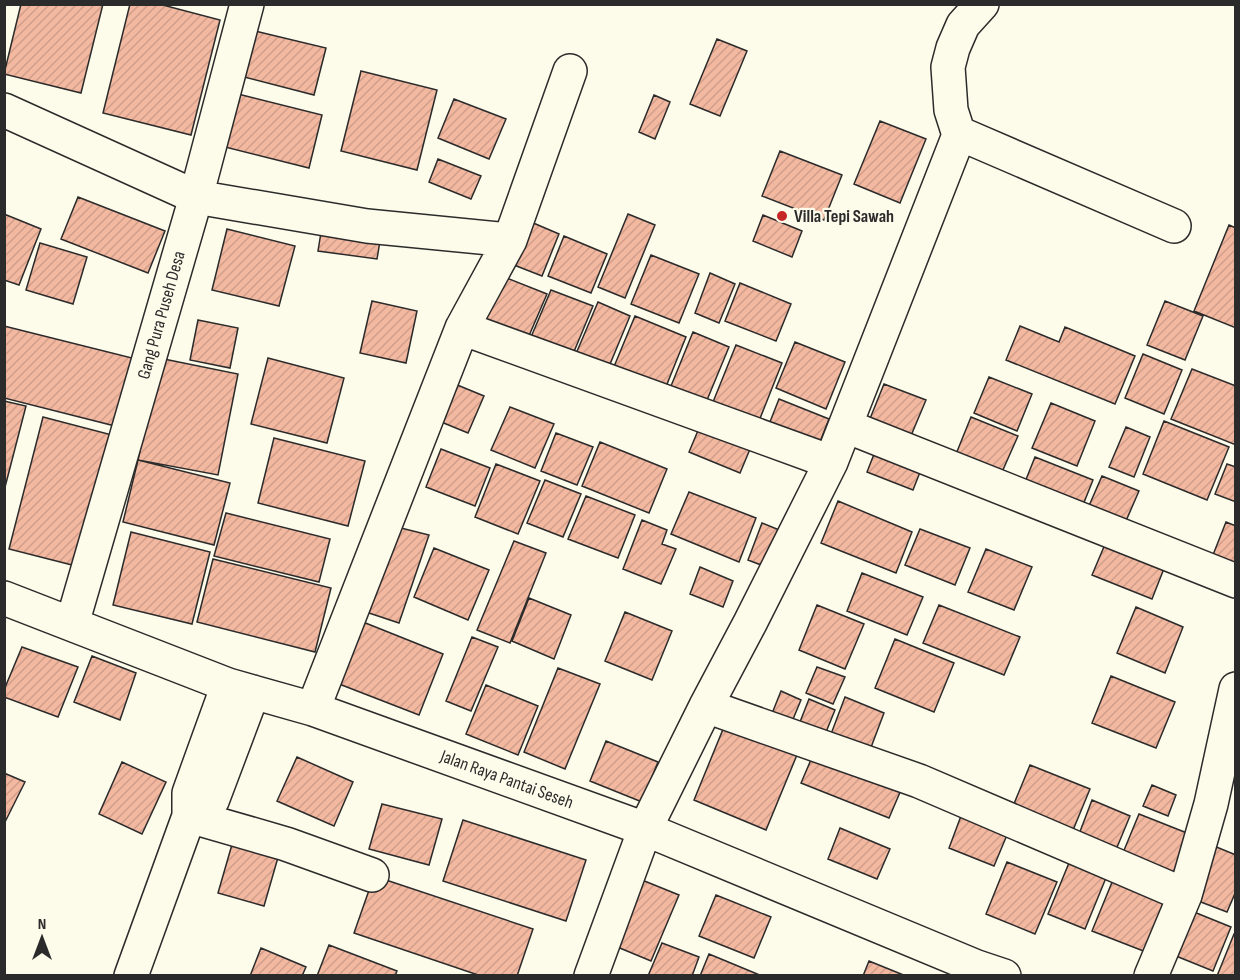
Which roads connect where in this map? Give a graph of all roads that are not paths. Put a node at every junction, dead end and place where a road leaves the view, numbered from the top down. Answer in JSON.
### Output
{"nodes":[{"id":1,"x":247,"y":4,"type":"edge"},
{"id":2,"x":982,"y":4,"type":"edge"},
{"id":3,"x":570,"y":71,"type":"dead end"},
{"id":4,"x":4,"y":110,"type":"edge"},
{"id":5,"x":959,"y":135,"type":"junction"},
{"id":6,"x":196,"y":197,"type":"junction"},
{"id":7,"x":1174,"y":226,"type":"dead end"},
{"id":8,"x":510,"y":240,"type":"junction"},
{"id":9,"x":462,"y":328,"type":"junction"},
{"id":10,"x":846,"y":426,"type":"junction"},
{"id":11,"x":831,"y":462,"type":"junction"},
{"id":12,"x":1236,"y":581,"type":"edge"},
{"id":13,"x":4,"y":598,"type":"edge"},
{"id":14,"x":72,"y":624,"type":"junction"},
{"id":15,"x":241,"y":689,"type":"junction"},
{"id":16,"x":1236,"y":689,"type":"edge"},
{"id":17,"x":706,"y":706,"type":"junction"},
{"id":18,"x":314,"y":709,"type":"junction"},
{"id":19,"x":1223,"y":809,"type":"edge"},
{"id":20,"x":189,"y":816,"type":"junction"},
{"id":21,"x":645,"y":829,"type":"junction"},
{"id":22,"x":372,"y":874,"type":"dead end"},
{"id":23,"x":1185,"y":895,"type":"junction"},
{"id":24,"x":985,"y":973,"type":"edge"},
{"id":25,"x":131,"y":975,"type":"edge"},
{"id":26,"x":591,"y":975,"type":"edge"},
{"id":27,"x":1150,"y":975,"type":"edge"}],
"edges":[{"from":1,"to":6,"type":"street","name":"Gang Pura Puseh Desa"},
{"from":2,"to":5,"type":"street"},
{"from":3,"to":8,"type":"street"},
{"from":4,"to":6,"type":"street"},
{"from":5,"to":7,"type":"street"},
{"from":5,"to":10,"type":"street"},
{"from":6,"to":8,"type":"street"},
{"from":6,"to":14,"type":"street","name":"Gang Pura Puseh Desa"},
{"from":8,"to":9,"type":"street"},
{"from":9,"to":11,"type":"street"},
{"from":9,"to":18,"type":"street"},
{"from":10,"to":11,"type":"street"},
{"from":10,"to":12,"type":"street"},
{"from":11,"to":17,"type":"street"},
{"from":13,"to":14,"type":"street","name":"Jalan Raya Pantai Seseh"},
{"from":14,"to":15,"type":"street","name":"Jalan Raya Pantai Seseh"},
{"from":15,"to":18,"type":"street","name":"Jalan Raya Pantai Seseh"},
{"from":15,"to":20,"type":"street"},
{"from":16,"to":19,"type":"street"},
{"from":17,"to":21,"type":"street"},
{"from":17,"to":23,"type":"street"},
{"from":18,"to":21,"type":"street","name":"Jalan Raya Pantai Seseh"},
{"from":19,"to":23,"type":"street"},
{"from":20,"to":22,"type":"street"},
{"from":20,"to":25,"type":"street"},
{"from":21,"to":24,"type":"street","name":"Jalan Raya Pantai Seseh"},
{"from":21,"to":26,"type":"street"},
{"from":23,"to":27,"type":"street"}]}
